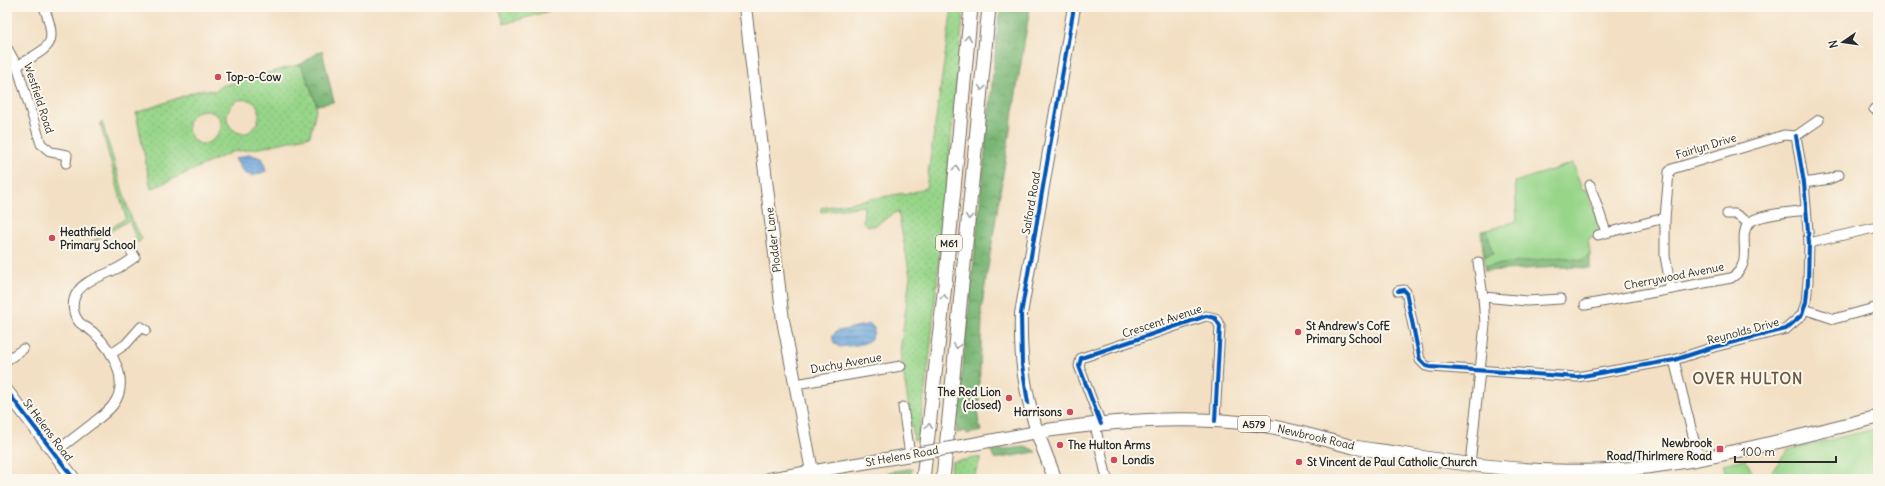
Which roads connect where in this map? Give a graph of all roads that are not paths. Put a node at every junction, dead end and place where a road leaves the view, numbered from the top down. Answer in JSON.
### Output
{"nodes":[{"id":1,"x":44,"y":7,"type":"edge"},
{"id":2,"x":745,"y":7,"type":"edge"},
{"id":3,"x":971,"y":7,"type":"edge"},
{"id":4,"x":989,"y":7,"type":"edge"},
{"id":5,"x":1074,"y":7,"type":"edge"},
{"id":6,"x":7,"y":48,"type":"edge"},
{"id":7,"x":17,"y":66,"type":"junction"},
{"id":8,"x":1820,"y":120,"type":"dead end"},
{"id":9,"x":1796,"y":136,"type":"junction"},
{"id":10,"x":66,"y":162,"type":"dead end"},
{"id":11,"x":1839,"y":176,"type":"dead end"},
{"id":12,"x":1804,"y":183,"type":"junction"},
{"id":13,"x":1590,"y":185,"type":"dead end"},
{"id":14,"x":1806,"y":210,"type":"junction"},
{"id":15,"x":1727,"y":214,"type":"dead end"},
{"id":16,"x":1665,"y":218,"type":"junction"},
{"id":17,"x":1749,"y":223,"type":"junction"},
{"id":18,"x":1878,"y":227,"type":"edge"},
{"id":19,"x":1809,"y":243,"type":"junction"},
{"id":20,"x":131,"y":251,"type":"dead end"},
{"id":21,"x":1478,"y":262,"type":"dead end"},
{"id":22,"x":1671,"y":289,"type":"junction"},
{"id":23,"x":1398,"y":290,"type":"dead end"},
{"id":24,"x":1483,"y":297,"type":"junction"},
{"id":25,"x":1558,"y":297,"type":"dead end"},
{"id":26,"x":1585,"y":305,"type":"dead end"},
{"id":27,"x":1878,"y":307,"type":"edge"},
{"id":28,"x":1804,"y":310,"type":"junction"},
{"id":29,"x":146,"y":330,"type":"dead end"},
{"id":30,"x":23,"y":349,"type":"dead end"},
{"id":31,"x":111,"y":354,"type":"junction"},
{"id":32,"x":7,"y":360,"type":"edge"},
{"id":33,"x":1674,"y":360,"type":"junction"},
{"id":34,"x":901,"y":366,"type":"dead end"},
{"id":35,"x":1481,"y":371,"type":"junction"},
{"id":36,"x":796,"y":384,"type":"junction"},
{"id":37,"x":7,"y":391,"type":"edge"},
{"id":38,"x":903,"y":407,"type":"dead end"},
{"id":39,"x":1878,"y":418,"type":"edge"},
{"id":40,"x":1215,"y":421,"type":"junction"},
{"id":41,"x":1098,"y":424,"type":"junction"},
{"id":42,"x":1037,"y":432,"type":"junction"},
{"id":43,"x":908,"y":452,"type":"junction"},
{"id":44,"x":54,"y":453,"type":"junction"},
{"id":45,"x":1699,"y":460,"type":"junction"},
{"id":46,"x":1470,"y":464,"type":"junction"},
{"id":47,"x":812,"y":471,"type":"junction"},
{"id":48,"x":74,"y":479,"type":"edge"},
{"id":49,"x":768,"y":479,"type":"edge"},
{"id":50,"x":923,"y":479,"type":"edge"},
{"id":51,"x":943,"y":479,"type":"edge"},
{"id":52,"x":1055,"y":479,"type":"edge"},
{"id":53,"x":1107,"y":479,"type":"edge"}],
"edges":[{"from":1,"to":7,"type":"street"},
{"from":2,"to":36,"type":"main road","name":"Plodder Lane"},
{"from":50,"to":3,"type":"highway","number":"M61","one_way":true},
{"from":4,"to":51,"type":"highway","number":"M61","one_way":true},
{"from":5,"to":42,"type":"main road","name":"Salford Road"},
{"from":6,"to":7,"type":"street","name":"Westfield Road"},
{"from":7,"to":10,"type":"street","name":"Westfield Road"},
{"from":8,"to":9,"type":"street"},
{"from":9,"to":12,"type":"street"},
{"from":9,"to":16,"type":"street","name":"Fairlyn Drive"},
{"from":11,"to":12,"type":"street"},
{"from":12,"to":14,"type":"street"},
{"from":13,"to":16,"type":"street"},
{"from":14,"to":17,"type":"street"},
{"from":14,"to":19,"type":"street"},
{"from":15,"to":17,"type":"street"},
{"from":16,"to":22,"type":"street","name":"Fairlyn Drive"},
{"from":17,"to":22,"type":"street","name":"Cherrywood Avenue"},
{"from":18,"to":19,"type":"street"},
{"from":19,"to":28,"type":"street"},
{"from":20,"to":31,"type":"street"},
{"from":21,"to":24,"type":"street"},
{"from":22,"to":26,"type":"street","name":"Cherrywood Avenue"},
{"from":23,"to":35,"type":"street","name":"Reynolds Drive"},
{"from":24,"to":25,"type":"street"},
{"from":24,"to":35,"type":"street"},
{"from":27,"to":28,"type":"street"},
{"from":28,"to":33,"type":"street","name":"Reynolds Drive"},
{"from":29,"to":31,"type":"street"},
{"from":30,"to":32,"type":"street"},
{"from":31,"to":44,"type":"street"},
{"from":33,"to":35,"type":"street","name":"Reynolds Drive"},
{"from":33,"to":45,"type":"street"},
{"from":34,"to":36,"type":"street","name":"Duchy Avenue"},
{"from":35,"to":46,"type":"street"},
{"from":36,"to":47,"type":"main road","name":"Plodder Lane"},
{"from":37,"to":44,"type":"main road","name":"St Helens Road"},
{"from":38,"to":43,"type":"street"},
{"from":39,"to":45,"type":"highway","name":"Newbrook Road","number":"A579"},
{"from":40,"to":41,"type":"highway","name":"Newbrook Road","number":"A579"},
{"from":40,"to":41,"type":"street","name":"Crescent Avenue"},
{"from":40,"to":46,"type":"highway","name":"Newbrook Road","number":"A579"},
{"from":41,"to":42,"type":"highway","name":"Newbrook Road","number":"A579"},
{"from":41,"to":53,"type":"street"},
{"from":42,"to":43,"type":"main road","name":"St Helens Road","number":"A579","bridge":true},
{"from":42,"to":52,"type":"highway"},
{"from":43,"to":47,"type":"main road","name":"St Helens Road","number":"A579"},
{"from":44,"to":48,"type":"main road","name":"St Helens Road"},
{"from":45,"to":46,"type":"highway","name":"Newbrook Road","number":"A579"},
{"from":47,"to":49,"type":"main road","name":"St Helens Road","number":"A579"}]}
